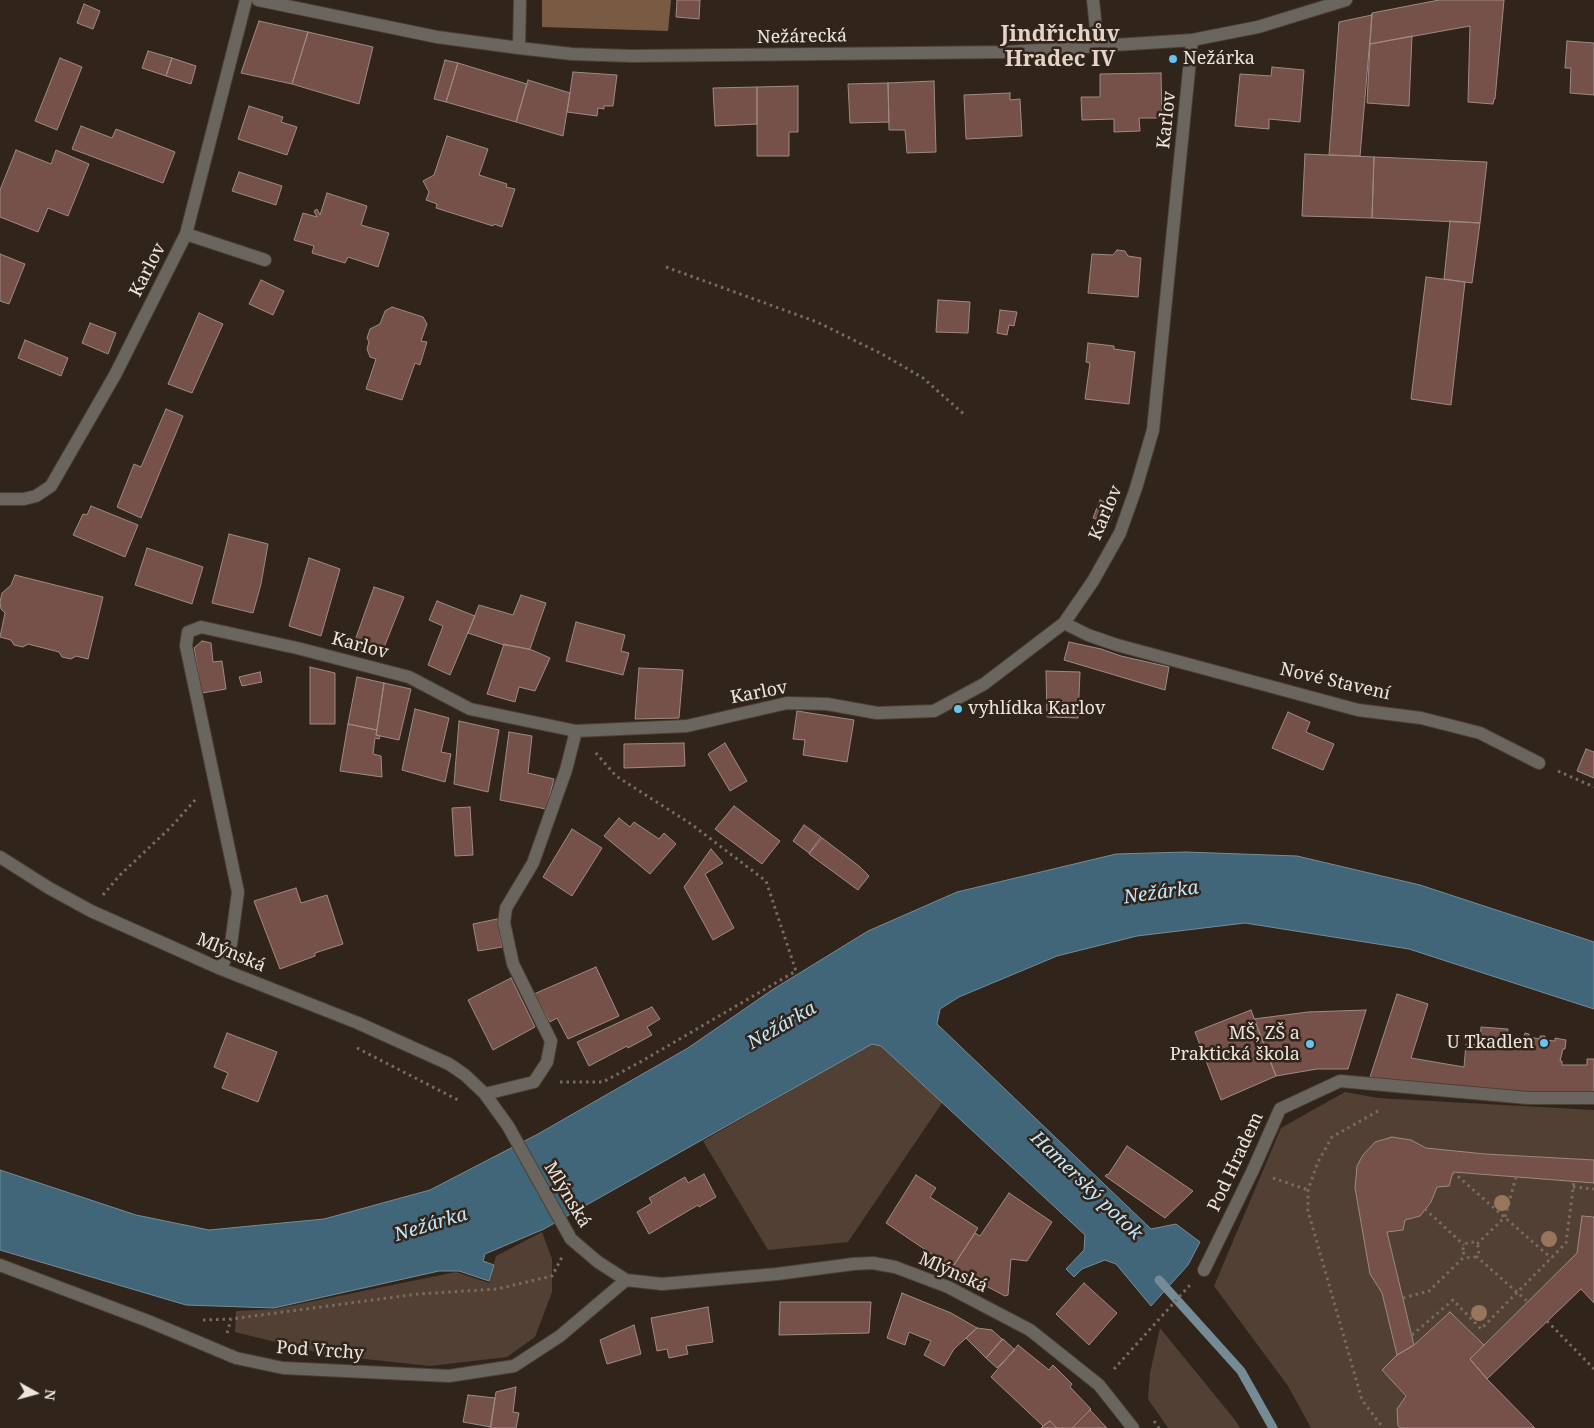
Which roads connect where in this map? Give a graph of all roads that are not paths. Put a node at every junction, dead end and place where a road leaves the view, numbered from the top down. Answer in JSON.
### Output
{"nodes":[{"id":1,"x":246,"y":0,"type":"edge"},
{"id":2,"x":258,"y":0,"type":"edge"},
{"id":3,"x":520,"y":0,"type":"edge"},
{"id":4,"x":1093,"y":0,"type":"edge"},
{"id":5,"x":1346,"y":0,"type":"edge"},
{"id":6,"x":1192,"y":40,"type":"junction"},
{"id":7,"x":1098,"y":47,"type":"junction"},
{"id":8,"x":519,"y":48,"type":"junction"},
{"id":9,"x":186,"y":234,"type":"junction"},
{"id":10,"x":264,"y":260,"type":"dead end"},
{"id":11,"x":0,"y":499,"type":"edge"},
{"id":12,"x":1064,"y":623,"type":"junction"},
{"id":13,"x":576,"y":731,"type":"junction"},
{"id":14,"x":1539,"y":764,"type":"road end"},
{"id":15,"x":0,"y":857,"type":"edge"},
{"id":16,"x":221,"y":969,"type":"junction"},
{"id":17,"x":485,"y":1094,"type":"junction"},
{"id":18,"x":1594,"y":1098,"type":"edge"},
{"id":19,"x":0,"y":1265,"type":"edge"},
{"id":20,"x":1204,"y":1270,"type":"road end"},
{"id":21,"x":626,"y":1280,"type":"junction"},
{"id":22,"x":1133,"y":1428,"type":"edge"}],
"edges":[{"from":1,"to":9,"type":"street","name":"Karlov"},
{"from":2,"to":8,"type":"street","name":"Nežárecká"},
{"from":3,"to":8,"type":"street"},
{"from":4,"to":7,"type":"street"},
{"from":5,"to":6,"type":"street","name":"Nežárecká"},
{"from":6,"to":7,"type":"street","name":"Nežárecká"},
{"from":6,"to":12,"type":"street","name":"Karlov"},
{"from":7,"to":8,"type":"street","name":"Nežárecká"},
{"from":9,"to":10,"type":"street"},
{"from":9,"to":11,"type":"street","name":"Karlov"},
{"from":12,"to":13,"type":"street","name":"Karlov"},
{"from":12,"to":14,"type":"street","name":"Nové Stavení"},
{"from":13,"to":16,"type":"street","name":"Karlov"},
{"from":13,"to":17,"type":"street"},
{"from":15,"to":16,"type":"street","name":"Mlýnská"},
{"from":16,"to":17,"type":"street","name":"Mlýnská"},
{"from":17,"to":21,"type":"street","name":"Mlýnská"},
{"from":18,"to":20,"type":"street","name":"Pod Hradem"},
{"from":19,"to":21,"type":"street","name":"Pod Vrchy"},
{"from":21,"to":22,"type":"street","name":"Mlýnská"}]}
